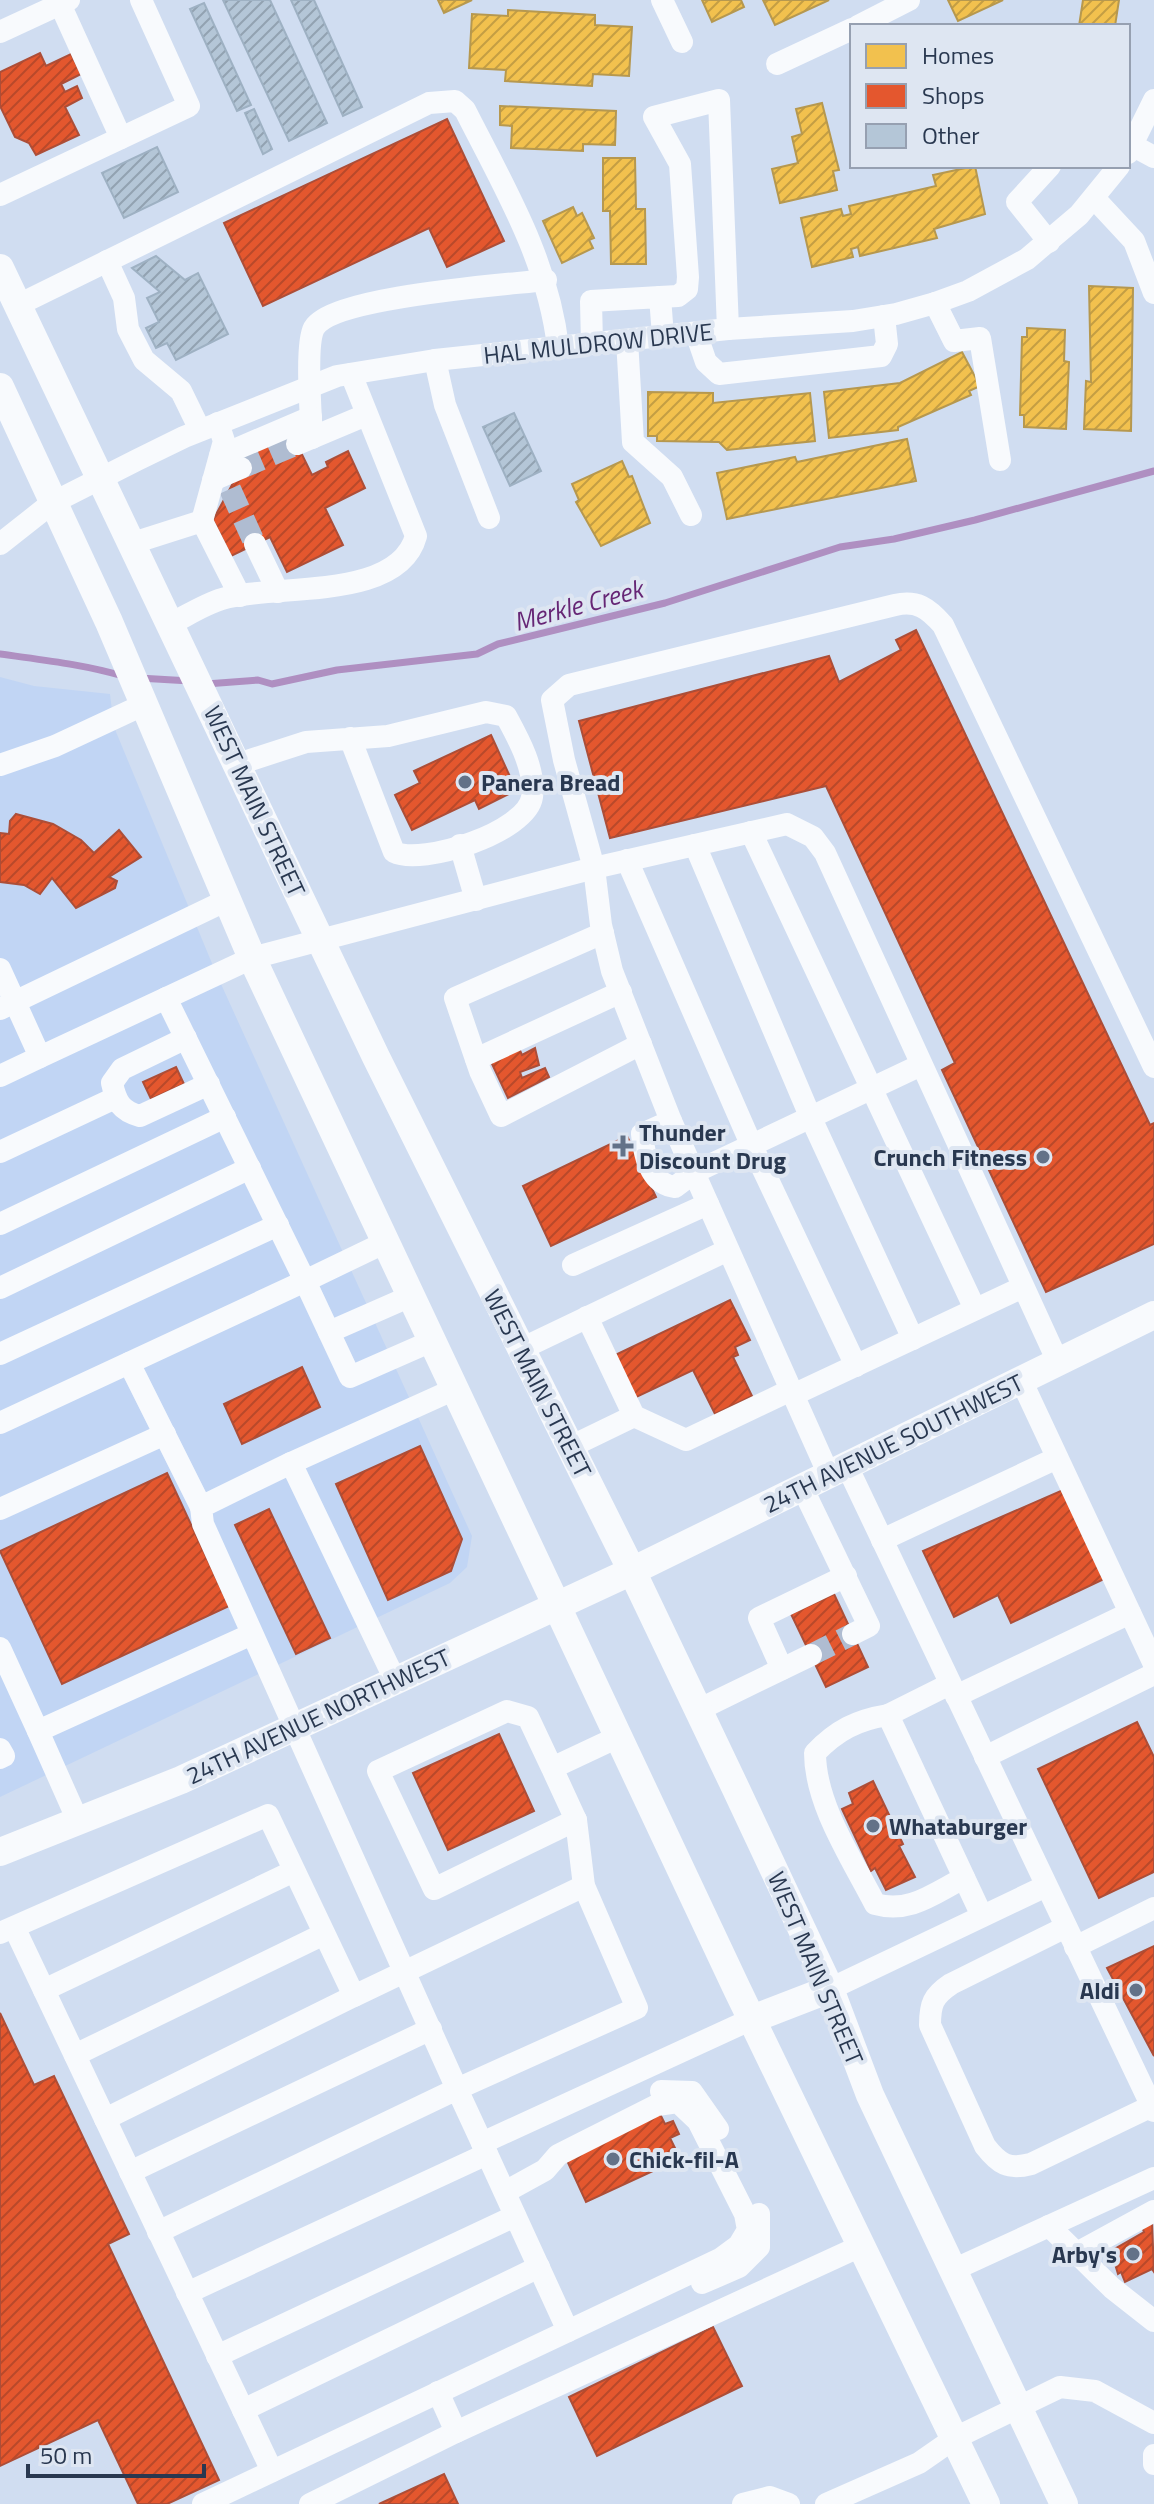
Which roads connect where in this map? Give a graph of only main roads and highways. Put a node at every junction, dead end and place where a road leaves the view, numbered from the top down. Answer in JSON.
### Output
{"nodes":[{"id":1,"x":0,"y":268,"type":"edge"},
{"id":2,"x":0,"y":387,"type":"edge"},
{"id":3,"x":1154,"y":1315,"type":"edge"},
{"id":4,"x":632,"y":1571,"type":"junction"},
{"id":5,"x":555,"y":1604,"type":"junction"},
{"id":6,"x":0,"y":1852,"type":"edge"},
{"id":7,"x":830,"y":1989,"type":"junction"},
{"id":8,"x":752,"y":2019,"type":"junction"},
{"id":9,"x":986,"y":2504,"type":"edge"},
{"id":10,"x":1064,"y":2504,"type":"edge"}],
"edges":[{"from":1,"to":4,"type":"main road","name":"WEST MAIN STREET"},
{"from":2,"to":5,"type":"main road"},
{"from":3,"to":4,"type":"main road","name":"24TH AVENUE SOUTHWEST"},
{"from":4,"to":5,"type":"main road","name":"24TH AVENUE NORTHWEST"},
{"from":4,"to":7,"type":"main road","name":"WEST MAIN STREET"},
{"from":5,"to":6,"type":"main road","name":"24TH AVENUE NORTHWEST"},
{"from":5,"to":8,"type":"main road"},
{"from":7,"to":8,"type":"main road"},
{"from":7,"to":10,"type":"main road","name":"WEST MAIN STREET"},
{"from":8,"to":9,"type":"main road"}]}
